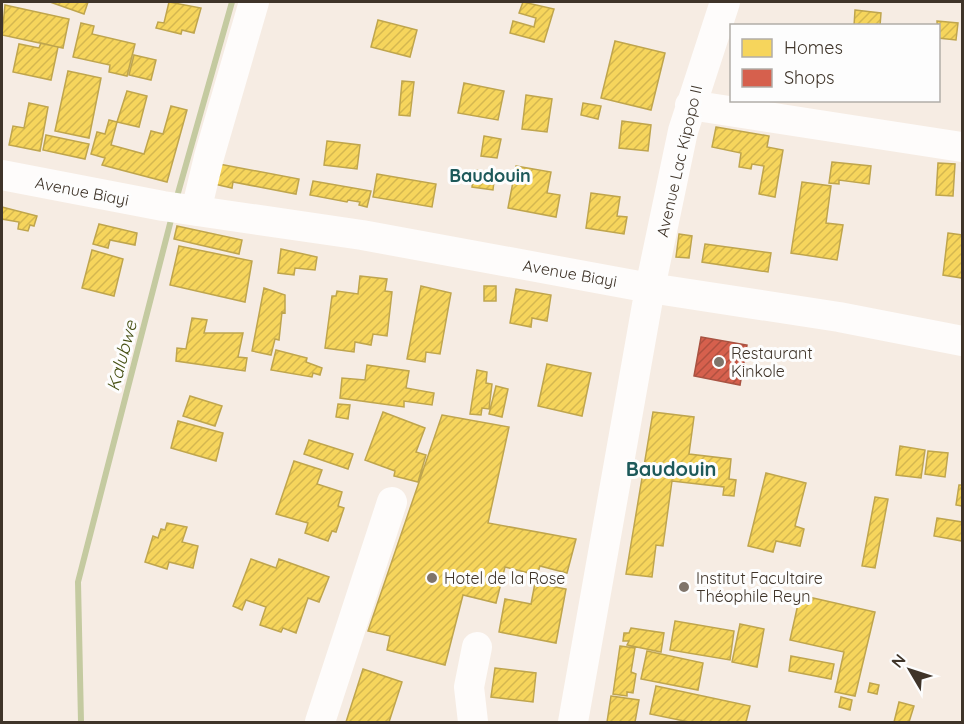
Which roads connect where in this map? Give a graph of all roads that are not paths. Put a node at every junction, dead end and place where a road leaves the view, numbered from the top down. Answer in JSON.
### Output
{"nodes":[{"id":1,"x":254,"y":2,"type":"edge"},
{"id":2,"x":725,"y":2,"type":"edge"},
{"id":3,"x":690,"y":105,"type":"junction"},
{"id":4,"x":963,"y":147,"type":"edge"},
{"id":5,"x":2,"y":175,"type":"edge"},
{"id":6,"x":179,"y":208,"type":"junction"},
{"id":7,"x":651,"y":288,"type":"junction"},
{"id":8,"x":963,"y":341,"type":"edge"},
{"id":9,"x":392,"y":502,"type":"dead end"},
{"id":10,"x":477,"y":647,"type":"dead end"},
{"id":11,"x":320,"y":723,"type":"edge"},
{"id":12,"x":473,"y":723,"type":"edge"},
{"id":13,"x":573,"y":723,"type":"edge"}],
"edges":[{"from":1,"to":6,"type":"street"},
{"from":2,"to":3,"type":"street","name":"Avenue Lac Kipopo II"},
{"from":3,"to":4,"type":"street"},
{"from":3,"to":7,"type":"street","name":"Avenue Lac Kipopo II"},
{"from":5,"to":6,"type":"street","name":"Avenue Biayi"},
{"from":6,"to":7,"type":"street","name":"Avenue Biayi"},
{"from":7,"to":8,"type":"street","name":"Avenue Biayi"},
{"from":7,"to":13,"type":"street","name":"Avenue Lac Kipopo II"},
{"from":9,"to":11,"type":"street"},
{"from":10,"to":12,"type":"street"}]}
